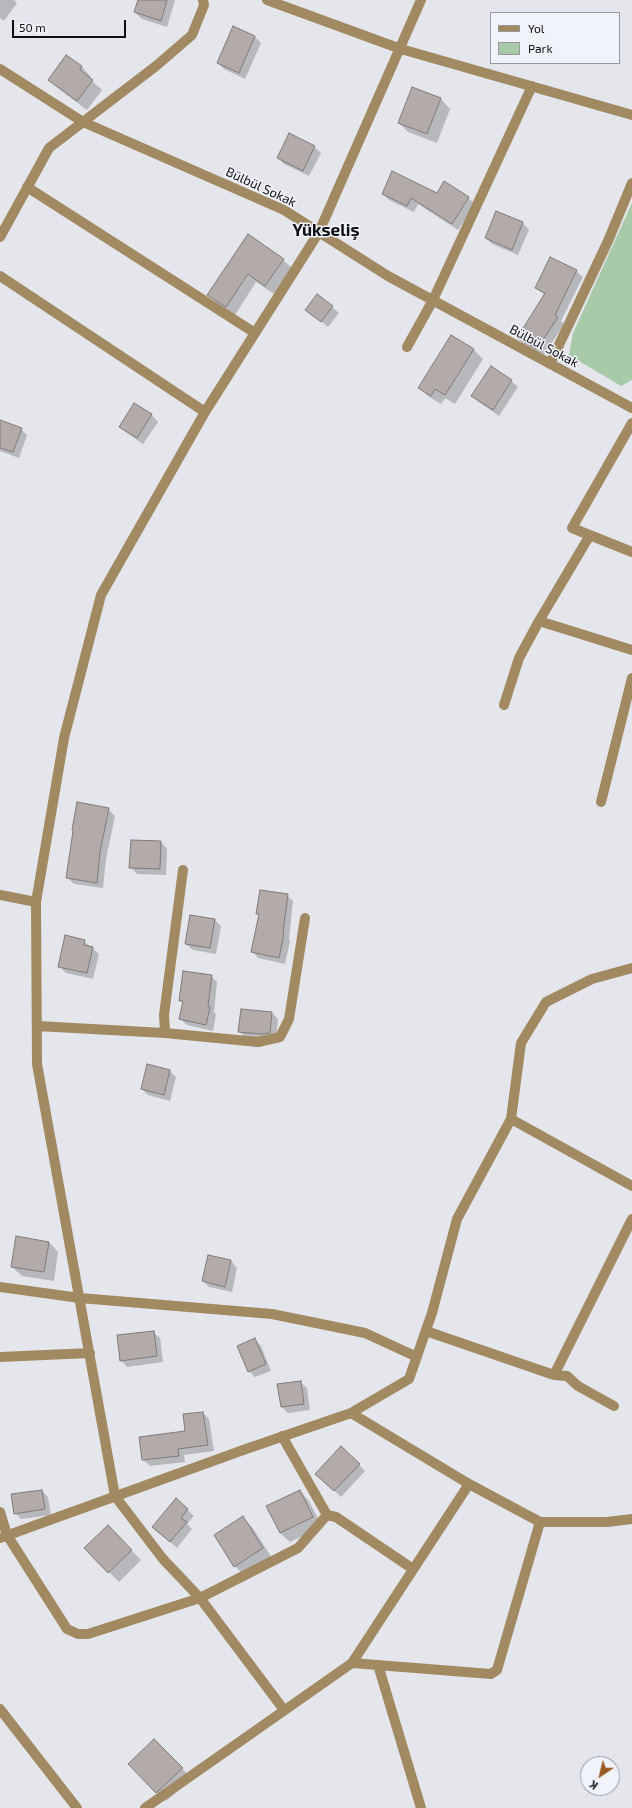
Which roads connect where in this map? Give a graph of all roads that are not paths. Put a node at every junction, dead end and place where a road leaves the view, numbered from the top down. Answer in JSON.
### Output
{"nodes":[{"id":1,"x":203,"y":0,"type":"edge"},
{"id":2,"x":267,"y":0,"type":"edge"},
{"id":3,"x":421,"y":0,"type":"edge"},
{"id":4,"x":401,"y":49,"type":"junction"},
{"id":5,"x":0,"y":69,"type":"edge"},
{"id":6,"x":532,"y":86,"type":"junction"},
{"id":7,"x":632,"y":114,"type":"edge"},
{"id":8,"x":83,"y":122,"type":"junction"},
{"id":9,"x":632,"y":183,"type":"edge"},
{"id":10,"x":27,"y":188,"type":"junction"},
{"id":11,"x":319,"y":232,"type":"junction"},
{"id":12,"x":0,"y":237,"type":"edge"},
{"id":13,"x":0,"y":276,"type":"edge"},
{"id":14,"x":433,"y":300,"type":"junction"},
{"id":15,"x":255,"y":333,"type":"junction"},
{"id":16,"x":408,"y":347,"type":"dead end"},
{"id":17,"x":550,"y":364,"type":"junction"},
{"id":18,"x":632,"y":408,"type":"edge"},
{"id":19,"x":205,"y":412,"type":"junction"},
{"id":20,"x":632,"y":423,"type":"edge"},
{"id":21,"x":590,"y":535,"type":"junction"},
{"id":22,"x":632,"y":552,"type":"edge"},
{"id":23,"x":539,"y":621,"type":"junction"},
{"id":24,"x":632,"y":650,"type":"edge"},
{"id":25,"x":632,"y":678,"type":"edge"},
{"id":26,"x":504,"y":704,"type":"dead end"},
{"id":27,"x":601,"y":802,"type":"dead end"},
{"id":28,"x":183,"y":870,"type":"dead end"},
{"id":29,"x":0,"y":895,"type":"edge"},
{"id":30,"x":36,"y":902,"type":"junction"},
{"id":31,"x":305,"y":918,"type":"dead end"},
{"id":32,"x":632,"y":968,"type":"edge"},
{"id":33,"x":37,"y":1026,"type":"junction"},
{"id":34,"x":165,"y":1033,"type":"junction"},
{"id":35,"x":511,"y":1118,"type":"junction"},
{"id":36,"x":632,"y":1186,"type":"edge"},
{"id":37,"x":632,"y":1219,"type":"edge"},
{"id":38,"x":0,"y":1287,"type":"edge"},
{"id":39,"x":80,"y":1298,"type":"junction"},
{"id":40,"x":426,"y":1331,"type":"junction"},
{"id":41,"x":90,"y":1353,"type":"junction"},
{"id":42,"x":0,"y":1357,"type":"edge"},
{"id":43,"x":416,"y":1357,"type":"junction"},
{"id":44,"x":554,"y":1375,"type":"junction"},
{"id":45,"x":614,"y":1406,"type":"dead end"},
{"id":46,"x":351,"y":1413,"type":"junction"},
{"id":47,"x":282,"y":1436,"type":"junction"},
{"id":48,"x":469,"y":1484,"type":"junction"},
{"id":49,"x":116,"y":1496,"type":"junction"},
{"id":50,"x":0,"y":1512,"type":"edge"},
{"id":51,"x":327,"y":1515,"type":"junction"},
{"id":52,"x":632,"y":1520,"type":"edge"},
{"id":53,"x":540,"y":1522,"type":"junction"},
{"id":54,"x":4,"y":1537,"type":"edge"},
{"id":55,"x":413,"y":1569,"type":"junction"},
{"id":56,"x":200,"y":1598,"type":"junction"},
{"id":57,"x":352,"y":1663,"type":"junction"},
{"id":58,"x":378,"y":1665,"type":"junction"},
{"id":59,"x":0,"y":1709,"type":"edge"},
{"id":60,"x":284,"y":1710,"type":"junction"},
{"id":61,"x":77,"y":1808,"type":"edge"},
{"id":62,"x":146,"y":1808,"type":"edge"},
{"id":63,"x":421,"y":1808,"type":"edge"}],
"edges":[{"from":1,"to":8,"type":"street"},
{"from":2,"to":4,"type":"street"},
{"from":3,"to":4,"type":"street"},
{"from":4,"to":6,"type":"street"},
{"from":4,"to":11,"type":"street"},
{"from":5,"to":8,"type":"street","name":"Bülbül Sokak"},
{"from":6,"to":7,"type":"street"},
{"from":6,"to":14,"type":"street"},
{"from":8,"to":10,"type":"street"},
{"from":8,"to":11,"type":"street","name":"Bülbül Sokak"},
{"from":9,"to":17,"type":"street"},
{"from":10,"to":12,"type":"street"},
{"from":10,"to":15,"type":"street"},
{"from":11,"to":14,"type":"street","name":"Bülbül Sokak"},
{"from":11,"to":15,"type":"street"},
{"from":13,"to":19,"type":"street"},
{"from":14,"to":16,"type":"street"},
{"from":14,"to":17,"type":"street","name":"Bülbül Sokak"},
{"from":15,"to":19,"type":"street"},
{"from":17,"to":18,"type":"street","name":"Bülbül Sokak"},
{"from":19,"to":30,"type":"street"},
{"from":20,"to":21,"type":"street"},
{"from":21,"to":22,"type":"street"},
{"from":21,"to":23,"type":"street"},
{"from":23,"to":24,"type":"street"},
{"from":23,"to":26,"type":"street"},
{"from":25,"to":27,"type":"street"},
{"from":28,"to":34,"type":"street"},
{"from":29,"to":30,"type":"street"},
{"from":30,"to":33,"type":"street"},
{"from":31,"to":34,"type":"street"},
{"from":32,"to":35,"type":"street"},
{"from":33,"to":34,"type":"street"},
{"from":33,"to":39,"type":"street"},
{"from":35,"to":36,"type":"street"},
{"from":35,"to":40,"type":"street"},
{"from":37,"to":44,"type":"street"},
{"from":38,"to":39,"type":"street"},
{"from":39,"to":41,"type":"street"},
{"from":39,"to":43,"type":"street"},
{"from":40,"to":43,"type":"street"},
{"from":40,"to":44,"type":"street"},
{"from":41,"to":42,"type":"street"},
{"from":41,"to":49,"type":"street"},
{"from":43,"to":46,"type":"street"},
{"from":44,"to":45,"type":"street"},
{"from":46,"to":47,"type":"street"},
{"from":46,"to":48,"type":"street"},
{"from":47,"to":49,"type":"street"},
{"from":47,"to":51,"type":"street"},
{"from":48,"to":53,"type":"street"},
{"from":48,"to":55,"type":"street"},
{"from":49,"to":54,"type":"street"},
{"from":49,"to":56,"type":"street"},
{"from":50,"to":54,"type":"street"},
{"from":51,"to":55,"type":"street"},
{"from":51,"to":56,"type":"street"},
{"from":52,"to":53,"type":"street"},
{"from":53,"to":58,"type":"street"},
{"from":54,"to":56,"type":"street"},
{"from":55,"to":57,"type":"street"},
{"from":56,"to":60,"type":"street"},
{"from":57,"to":58,"type":"street"},
{"from":57,"to":60,"type":"street"},
{"from":58,"to":63,"type":"street"},
{"from":59,"to":61,"type":"street"},
{"from":60,"to":62,"type":"street"}]}
